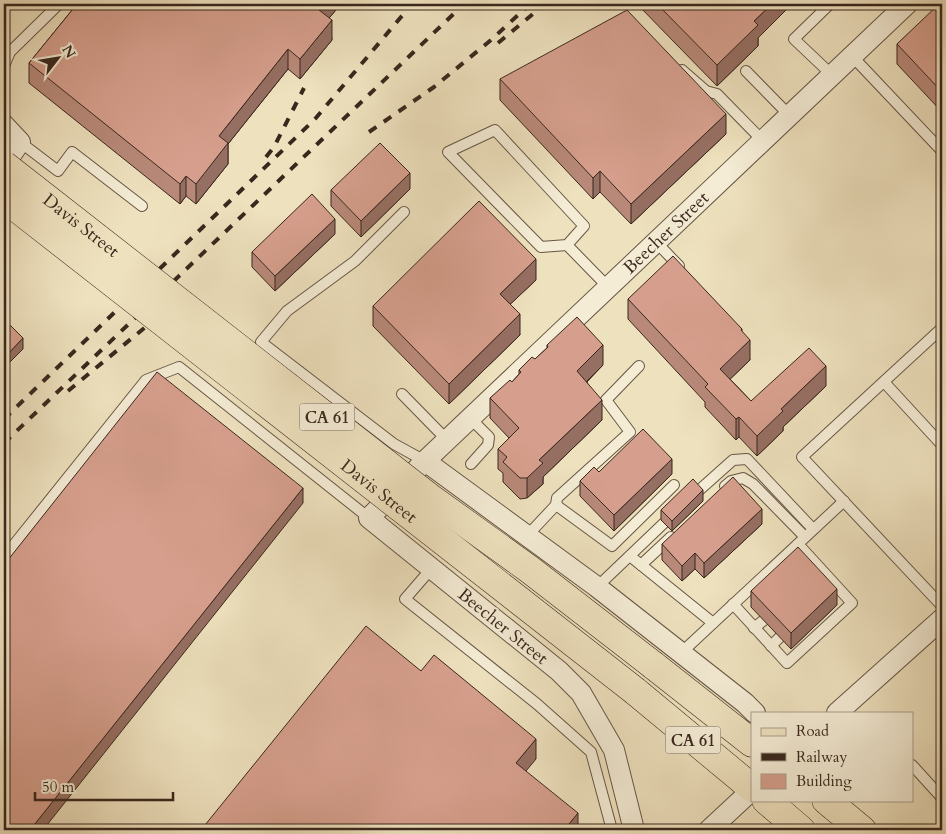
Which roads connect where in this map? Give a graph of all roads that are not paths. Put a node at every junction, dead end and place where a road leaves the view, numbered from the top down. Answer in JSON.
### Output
{"nodes":[{"id":1,"x":59,"y":4,"type":"edge"},
{"id":2,"x":830,"y":4,"type":"edge"},
{"id":3,"x":908,"y":4,"type":"edge"},
{"id":4,"x":852,"y":56,"type":"junction"},
{"id":5,"x":675,"y":64,"type":"edge"},
{"id":6,"x":4,"y":66,"type":"edge"},
{"id":7,"x":746,"y":71,"type":"dead end"},
{"id":8,"x":832,"y":75,"type":"junction"},
{"id":9,"x":789,"y":116,"type":"junction"},
{"id":10,"x":4,"y":125,"type":"edge"},
{"id":11,"x":763,"y":140,"type":"junction"},
{"id":12,"x":20,"y":142,"type":"junction"},
{"id":13,"x":942,"y":150,"type":"edge"},
{"id":14,"x":4,"y":165,"type":"edge"},
{"id":15,"x":4,"y":198,"type":"edge"},
{"id":16,"x":142,"y":206,"type":"dead end"},
{"id":17,"x":404,"y":212,"type":"dead end"},
{"id":18,"x":656,"y":242,"type":"junction"},
{"id":19,"x":567,"y":245,"type":"junction"},
{"id":20,"x":687,"y":275,"type":"edge"},
{"id":21,"x":608,"y":287,"type":"junction"},
{"id":22,"x":942,"y":328,"type":"edge"},
{"id":23,"x":639,"y":366,"type":"dead end"},
{"id":24,"x":884,"y":382,"type":"junction"},
{"id":25,"x":402,"y":394,"type":"dead end"},
{"id":26,"x":470,"y":418,"type":"junction"},
{"id":27,"x":447,"y":440,"type":"junction"},
{"id":28,"x":942,"y":445,"type":"edge"},
{"id":29,"x":425,"y":461,"type":"junction"},
{"id":30,"x":472,"y":464,"type":"dead end"},
{"id":31,"x":674,"y":485,"type":"dead end"},
{"id":32,"x":696,"y":493,"type":"edge"},
{"id":33,"x":717,"y":494,"type":"edge"},
{"id":34,"x":844,"y":501,"type":"junction"},
{"id":35,"x":556,"y":505,"type":"junction"},
{"id":36,"x":370,"y":518,"type":"junction"},
{"id":37,"x":664,"y":524,"type":"edge"},
{"id":38,"x":813,"y":529,"type":"junction"},
{"id":39,"x":675,"y":533,"type":"edge"},
{"id":40,"x":526,"y":536,"type":"junction"},
{"id":41,"x":801,"y":541,"type":"junction"},
{"id":42,"x":630,"y":556,"type":"junction"},
{"id":43,"x":4,"y":557,"type":"edge"},
{"id":44,"x":641,"y":565,"type":"junction"},
{"id":45,"x":820,"y":568,"type":"junction"},
{"id":46,"x":431,"y":569,"type":"junction"},
{"id":47,"x":811,"y":576,"type":"edge"},
{"id":48,"x":836,"y":586,"type":"junction"},
{"id":49,"x":597,"y":587,"type":"junction"},
{"id":50,"x":827,"y":594,"type":"edge"},
{"id":51,"x":732,"y":604,"type":"junction"},
{"id":52,"x":942,"y":606,"type":"edge"},
{"id":53,"x":942,"y":619,"type":"edge"},
{"id":54,"x":764,"y":620,"type":"edge"},
{"id":55,"x":712,"y":623,"type":"junction"},
{"id":56,"x":754,"y":628,"type":"junction"},
{"id":57,"x":780,"y":637,"type":"edge"},
{"id":58,"x":771,"y":646,"type":"junction"},
{"id":59,"x":681,"y":653,"type":"junction"},
{"id":60,"x":754,"y":712,"type":"edge"},
{"id":61,"x":838,"y":712,"type":"edge"},
{"id":62,"x":751,"y":742,"type":"edge"},
{"id":63,"x":914,"y":767,"type":"edge"},
{"id":64,"x":751,"y":788,"type":"edge"},
{"id":65,"x":751,"y":790,"type":"edge"},
{"id":66,"x":942,"y":798,"type":"edge"},
{"id":67,"x":768,"y":802,"type":"edge"},
{"id":68,"x":828,"y":802,"type":"edge"},
{"id":69,"x":612,"y":830,"type":"edge"},
{"id":70,"x":634,"y":830,"type":"edge"},
{"id":71,"x":709,"y":830,"type":"edge"},
{"id":72,"x":801,"y":830,"type":"edge"},
{"id":73,"x":862,"y":830,"type":"edge"}],
"edges":[{"from":1,"to":6,"type":"lane"},
{"from":2,"to":8,"type":"lane"},
{"from":3,"to":4,"type":"street","name":"Beecher Street"},
{"from":4,"to":8,"type":"street","name":"Beecher Street"},
{"from":4,"to":13,"type":"lane"},
{"from":5,"to":11,"type":"lane"},
{"from":7,"to":9,"type":"lane"},
{"from":8,"to":9,"type":"street","name":"Beecher Street"},
{"from":9,"to":11,"type":"street","name":"Beecher Street"},
{"from":10,"to":12,"type":"street"},
{"from":11,"to":18,"type":"street","name":"Beecher Street"},
{"from":12,"to":14,"type":"street"},
{"from":12,"to":16,"type":"lane"},
{"from":14,"to":62,"type":"main road","name":"Davis Street","number":"CA 61","bridge":true},
{"from":15,"to":64,"type":"main road","name":"Davis Street","number":"CA 61","bridge":true},
{"from":17,"to":29,"type":"lane"},
{"from":18,"to":20,"type":"lane"},
{"from":18,"to":21,"type":"street","name":"Beecher Street"},
{"from":19,"to":19,"type":"lane"},
{"from":19,"to":21,"type":"lane"},
{"from":21,"to":26,"type":"street","name":"Beecher Street"},
{"from":22,"to":24,"type":"lane"},
{"from":23,"to":35,"type":"lane"},
{"from":24,"to":28,"type":"lane"},
{"from":24,"to":34,"type":"lane"},
{"from":25,"to":27,"type":"lane"},
{"from":26,"to":27,"type":"street","name":"Beecher Street"},
{"from":26,"to":30,"type":"lane"},
{"from":27,"to":29,"type":"street","name":"Beecher Street"},
{"from":29,"to":36,"type":"street","name":"Beecher Street"},
{"from":29,"to":40,"type":"street"},
{"from":31,"to":35,"type":"lane"},
{"from":32,"to":38,"type":"lane"},
{"from":33,"to":41,"type":"lane"},
{"from":34,"to":38,"type":"lane"},
{"from":34,"to":52,"type":"lane"},
{"from":35,"to":40,"type":"lane"},
{"from":36,"to":43,"type":"lane"},
{"from":36,"to":46,"type":"street","name":"Beecher Street"},
{"from":37,"to":42,"type":"lane"},
{"from":38,"to":41,"type":"lane"},
{"from":39,"to":44,"type":"lane"},
{"from":40,"to":49,"type":"street"},
{"from":41,"to":45,"type":"lane"},
{"from":41,"to":51,"type":"lane"},
{"from":42,"to":44,"type":"lane"},
{"from":42,"to":49,"type":"lane"},
{"from":44,"to":55,"type":"lane"},
{"from":45,"to":47,"type":"lane"},
{"from":45,"to":48,"type":"lane"},
{"from":46,"to":69,"type":"lane"},
{"from":46,"to":70,"type":"street","name":"Beecher Street"},
{"from":48,"to":50,"type":"lane"},
{"from":48,"to":58,"type":"lane"},
{"from":49,"to":59,"type":"street"},
{"from":51,"to":55,"type":"lane"},
{"from":51,"to":56,"type":"lane"},
{"from":53,"to":61,"type":"street"},
{"from":54,"to":56,"type":"lane"},
{"from":55,"to":59,"type":"lane"},
{"from":56,"to":58,"type":"lane"},
{"from":57,"to":58,"type":"lane"},
{"from":59,"to":60,"type":"street"},
{"from":63,"to":66,"type":"lane"},
{"from":65,"to":71,"type":"street"},
{"from":67,"to":72,"type":"main road"},
{"from":68,"to":73,"type":"main road"}]}
